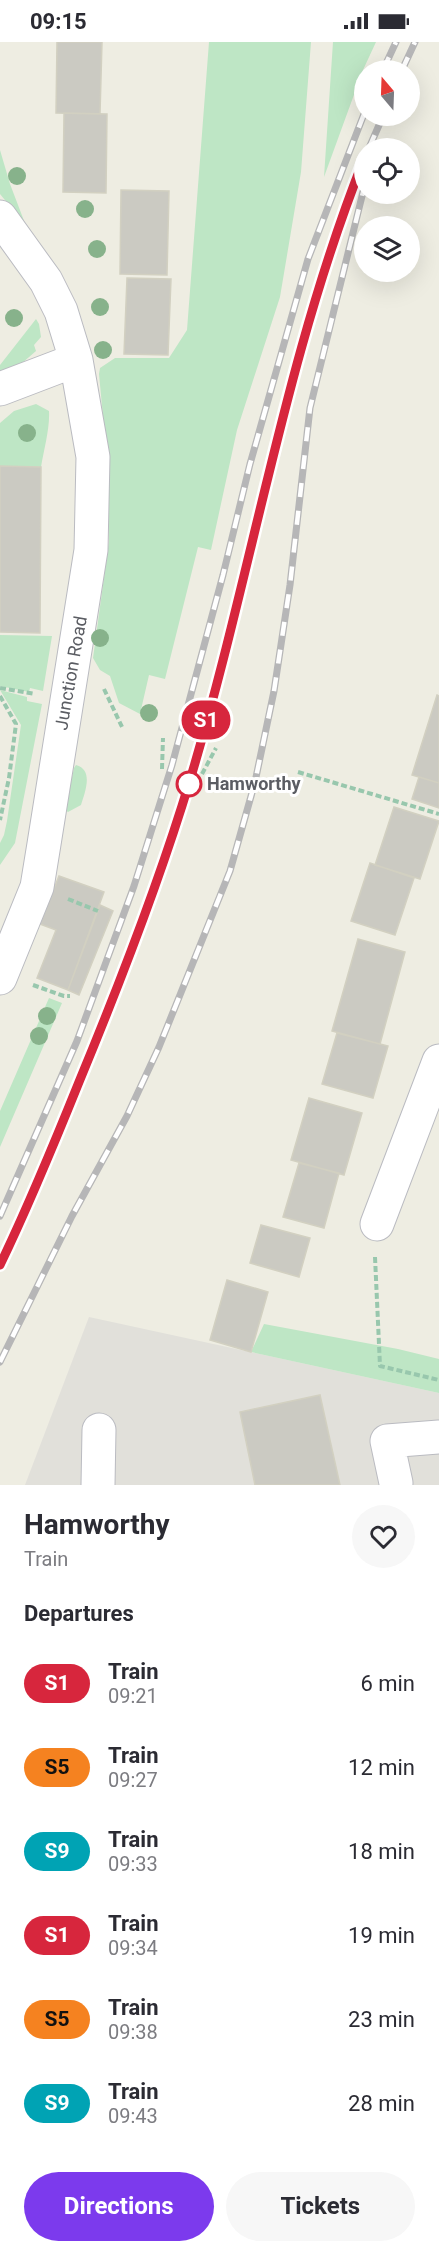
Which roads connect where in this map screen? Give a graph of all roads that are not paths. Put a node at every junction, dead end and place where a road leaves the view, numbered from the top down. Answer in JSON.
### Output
{"nodes":[{"id":1,"x":0,"y":217,"type":"edge"},
{"id":2,"x":76,"y":360,"type":"junction"},
{"id":3,"x":0,"y":389,"type":"edge"},
{"id":4,"x":0,"y":978,"type":"edge"},
{"id":5,"x":436,"y":1076,"type":"edge"},
{"id":6,"x":377,"y":1224,"type":"road end"},
{"id":7,"x":99,"y":1430,"type":"dead end"},
{"id":8,"x":439,"y":1437,"type":"edge"},
{"id":9,"x":396,"y":1483,"type":"dead end"},
{"id":10,"x":98,"y":1485,"type":"edge"}],
"edges":[{"from":1,"to":2,"type":"street","name":"Junction Road"},
{"from":2,"to":3,"type":"street"},
{"from":2,"to":4,"type":"street","name":"Junction Road"},
{"from":5,"to":6,"type":"street"},
{"from":7,"to":10,"type":"street"},
{"from":8,"to":9,"type":"street"}]}
